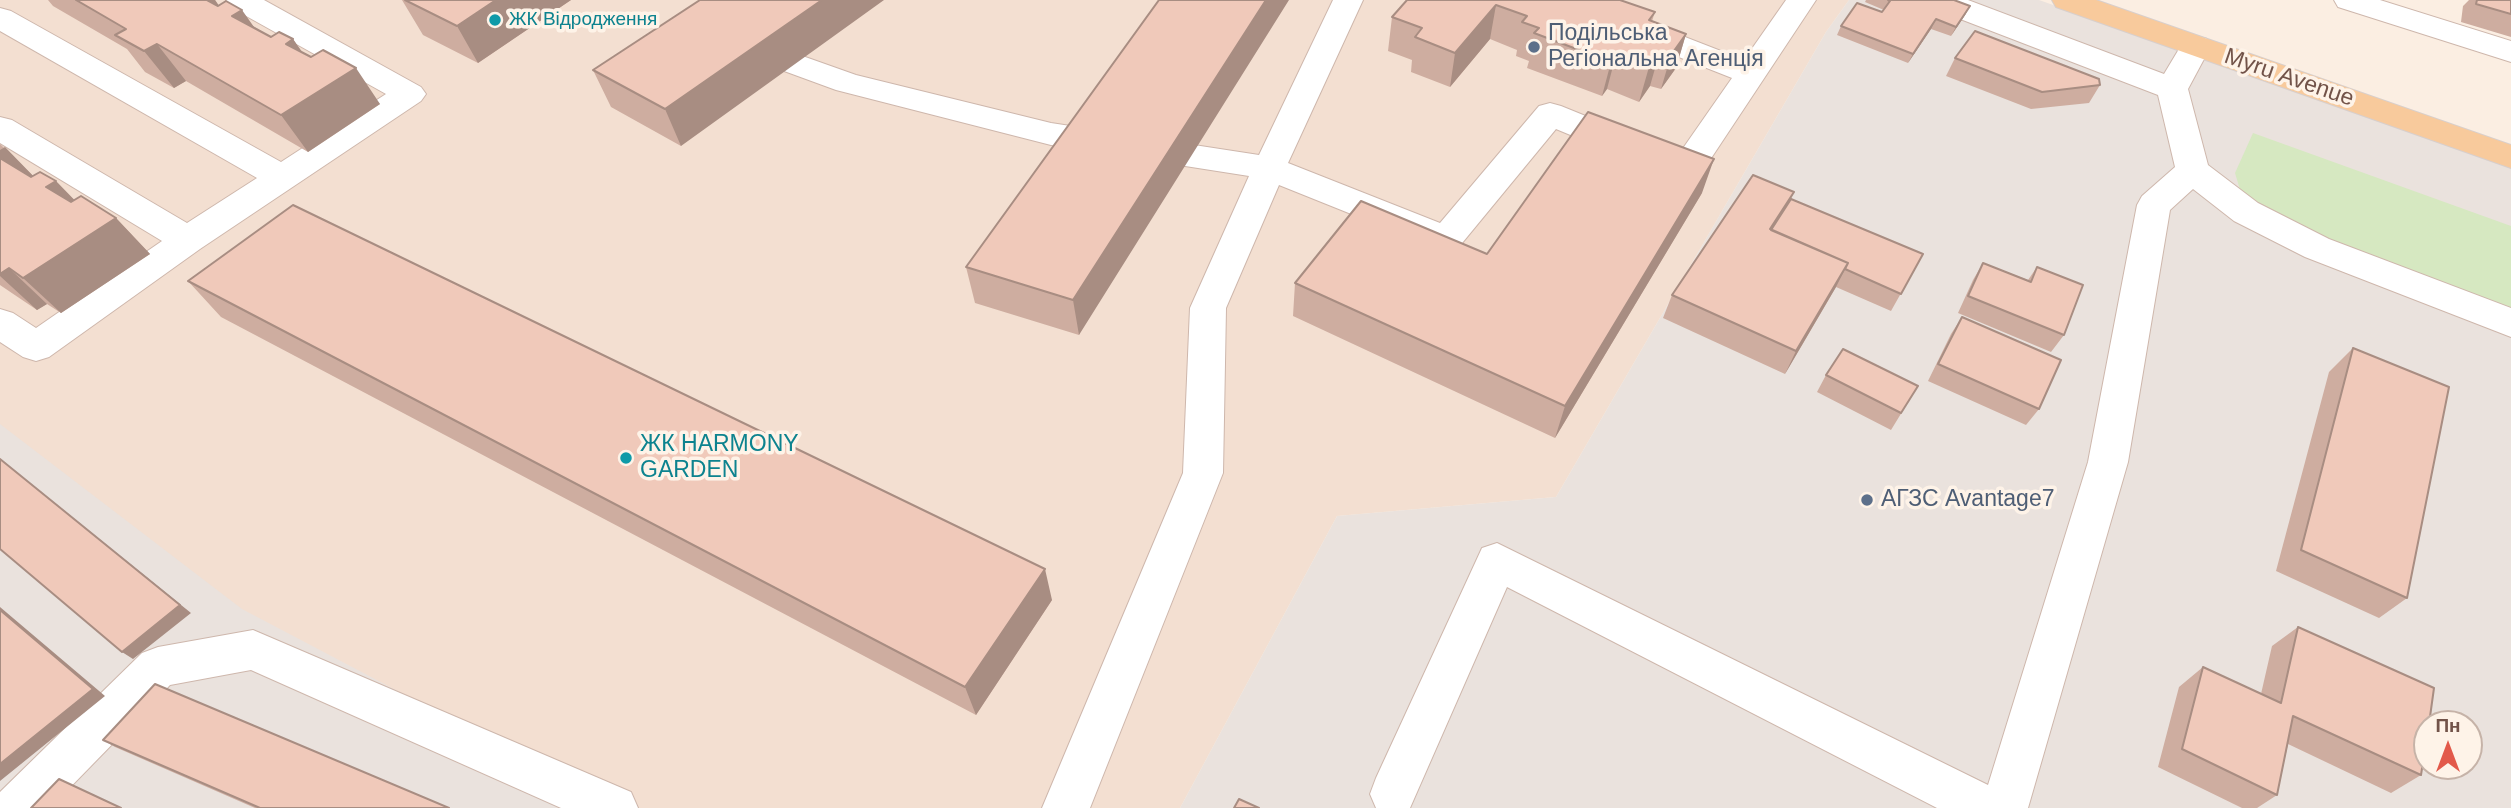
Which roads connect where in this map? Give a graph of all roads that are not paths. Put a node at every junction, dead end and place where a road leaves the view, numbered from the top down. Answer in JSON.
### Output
{"nodes":[{"id":1,"x":241,"y":0,"type":"edge"},
{"id":2,"x":1348,"y":0,"type":"edge"},
{"id":3,"x":1563,"y":0,"type":"edge"},
{"id":4,"x":1801,"y":0,"type":"edge"},
{"id":5,"x":1940,"y":0,"type":"edge"},
{"id":6,"x":2349,"y":0,"type":"edge"},
{"id":7,"x":2075,"y":1,"type":"edge"},
{"id":8,"x":0,"y":18,"type":"edge"},
{"id":9,"x":723,"y":38,"type":"edge"},
{"id":10,"x":2196,"y":46,"type":"junction"},
{"id":11,"x":2511,"y":52,"type":"edge"},
{"id":12,"x":1750,"y":74,"type":"junction"},
{"id":13,"x":2172,"y":89,"type":"junction"},
{"id":14,"x":0,"y":128,"type":"edge"},
{"id":15,"x":2511,"y":157,"type":"edge"},
{"id":16,"x":1269,"y":168,"type":"junction"},
{"id":17,"x":2193,"y":170,"type":"junction"},
{"id":18,"x":282,"y":177,"type":"junction"},
{"id":19,"x":188,"y":240,"type":"junction"},
{"id":20,"x":0,"y":323,"type":"edge"},
{"id":21,"x":2511,"y":323,"type":"edge"},
{"id":22,"x":1393,"y":794,"type":"dead end"},
{"id":23,"x":17,"y":808,"type":"edge"},
{"id":24,"x":614,"y":808,"type":"edge"},
{"id":25,"x":1066,"y":808,"type":"edge"},
{"id":26,"x":1985,"y":808,"type":"edge"},
{"id":27,"x":2004,"y":808,"type":"edge"}],
"edges":[{"from":1,"to":18,"type":"street"},
{"from":2,"to":16,"type":"street"},
{"from":3,"to":12,"type":"street"},
{"from":4,"to":12,"type":"street"},
{"from":5,"to":13,"type":"street"},
{"from":6,"to":11,"type":"street"},
{"from":7,"to":10,"type":"main road","name":"Myru Avenue"},
{"from":8,"to":18,"type":"street"},
{"from":9,"to":16,"type":"street"},
{"from":10,"to":13,"type":"street"},
{"from":10,"to":15,"type":"main road","name":"Myru Avenue"},
{"from":12,"to":16,"type":"street"},
{"from":13,"to":17,"type":"street"},
{"from":14,"to":19,"type":"street"},
{"from":16,"to":25,"type":"street"},
{"from":17,"to":21,"type":"street"},
{"from":17,"to":27,"type":"street"},
{"from":18,"to":19,"type":"street"},
{"from":19,"to":20,"type":"street"},
{"from":22,"to":26,"type":"street"},
{"from":23,"to":24,"type":"street"}]}
